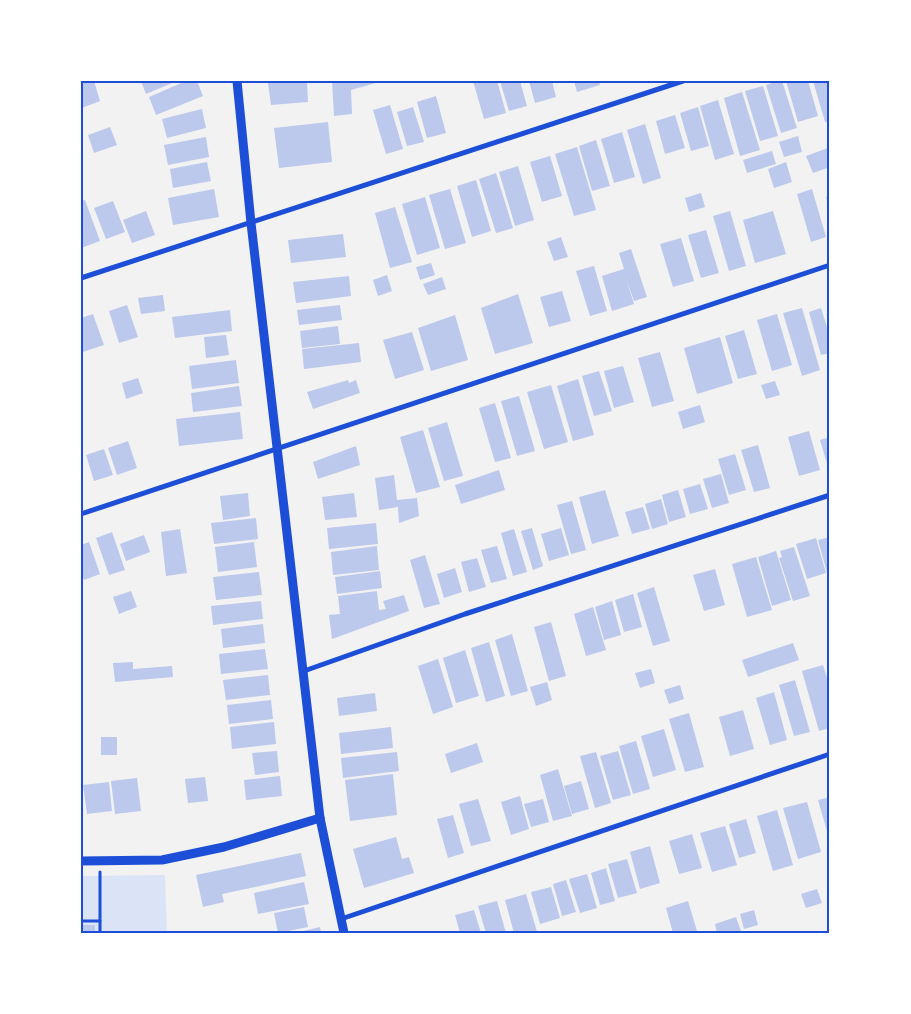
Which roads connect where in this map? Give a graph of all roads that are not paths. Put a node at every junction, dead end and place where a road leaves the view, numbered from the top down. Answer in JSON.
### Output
{"nodes":[{"id":1,"x":237,"y":81,"type":"edge"},
{"id":2,"x":683,"y":81,"type":"edge"},
{"id":3,"x":251,"y":223,"type":"junction"},
{"id":4,"x":830,"y":264,"type":"edge"},
{"id":5,"x":81,"y":278,"type":"edge"},
{"id":6,"x":277,"y":449,"type":"junction"},
{"id":7,"x":830,"y":496,"type":"edge"},
{"id":8,"x":81,"y":514,"type":"edge"},
{"id":9,"x":304,"y":671,"type":"junction"},
{"id":10,"x":830,"y":754,"type":"edge"},
{"id":11,"x":320,"y":818,"type":"junction"},
{"id":12,"x":81,"y":861,"type":"edge"},
{"id":13,"x":341,"y":919,"type":"junction"},
{"id":14,"x":344,"y":933,"type":"edge"}],
"edges":[{"from":1,"to":3,"type":"street"},
{"from":2,"to":3,"type":"street"},
{"from":3,"to":5,"type":"street"},
{"from":3,"to":6,"type":"street"},
{"from":4,"to":6,"type":"street"},
{"from":6,"to":8,"type":"street"},
{"from":6,"to":9,"type":"street"},
{"from":7,"to":9,"type":"street"},
{"from":9,"to":11,"type":"street"},
{"from":10,"to":13,"type":"street"},
{"from":11,"to":12,"type":"street"},
{"from":11,"to":13,"type":"street"},
{"from":13,"to":14,"type":"street"}]}
